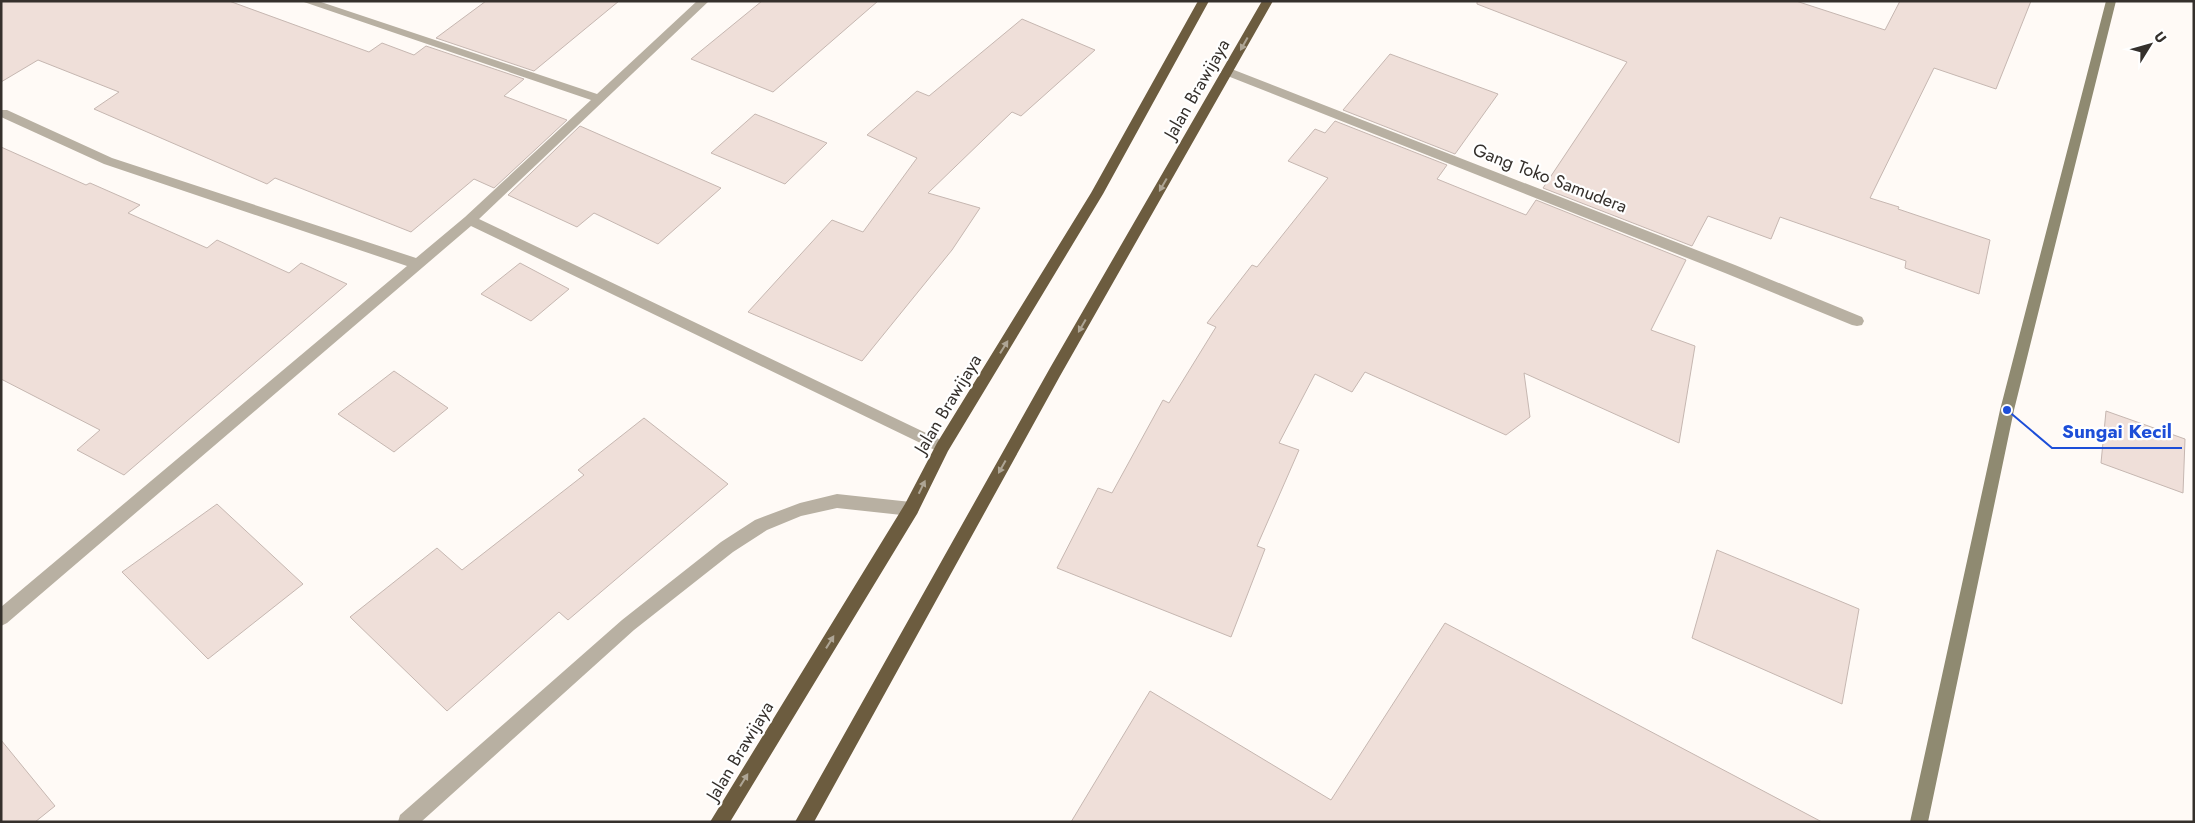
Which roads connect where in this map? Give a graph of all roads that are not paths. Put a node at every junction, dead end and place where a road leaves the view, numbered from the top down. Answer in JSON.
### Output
{"nodes":[{"id":1,"x":306,"y":1,"type":"edge"},
{"id":2,"x":704,"y":1,"type":"edge"},
{"id":3,"x":1204,"y":1,"type":"edge"},
{"id":4,"x":1268,"y":1,"type":"edge"},
{"id":5,"x":1229,"y":72,"type":"junction"},
{"id":6,"x":600,"y":100,"type":"junction"},
{"id":7,"x":3,"y":113,"type":"dead end"},
{"id":8,"x":470,"y":220,"type":"junction"},
{"id":9,"x":418,"y":264,"type":"junction"},
{"id":10,"x":1857,"y":321,"type":"dead end"},
{"id":11,"x":942,"y":447,"type":"junction"},
{"id":12,"x":911,"y":510,"type":"junction"},
{"id":13,"x":1,"y":618,"type":"edge"},
{"id":14,"x":407,"y":822,"type":"edge"},
{"id":15,"x":719,"y":822,"type":"edge"},
{"id":16,"x":804,"y":822,"type":"edge"}],
"edges":[{"from":1,"to":6,"type":"street"},
{"from":2,"to":6,"type":"street"},
{"from":11,"to":3,"type":"highway","name":"Jalan Brawijaya","one_way":true},
{"from":4,"to":5,"type":"highway","name":"Jalan Brawijaya","one_way":true},
{"from":5,"to":10,"type":"street","name":"Gang Toko Samudera"},
{"from":5,"to":16,"type":"highway","name":"Jalan Brawijaya","one_way":true},
{"from":6,"to":8,"type":"street"},
{"from":7,"to":9,"type":"street"},
{"from":8,"to":9,"type":"street"},
{"from":8,"to":11,"type":"street"},
{"from":9,"to":13,"type":"street"},
{"from":12,"to":11,"type":"highway","name":"Jalan Brawijaya","one_way":true},
{"from":12,"to":14,"type":"street"},
{"from":15,"to":12,"type":"highway","name":"Jalan Brawijaya","one_way":true}]}
